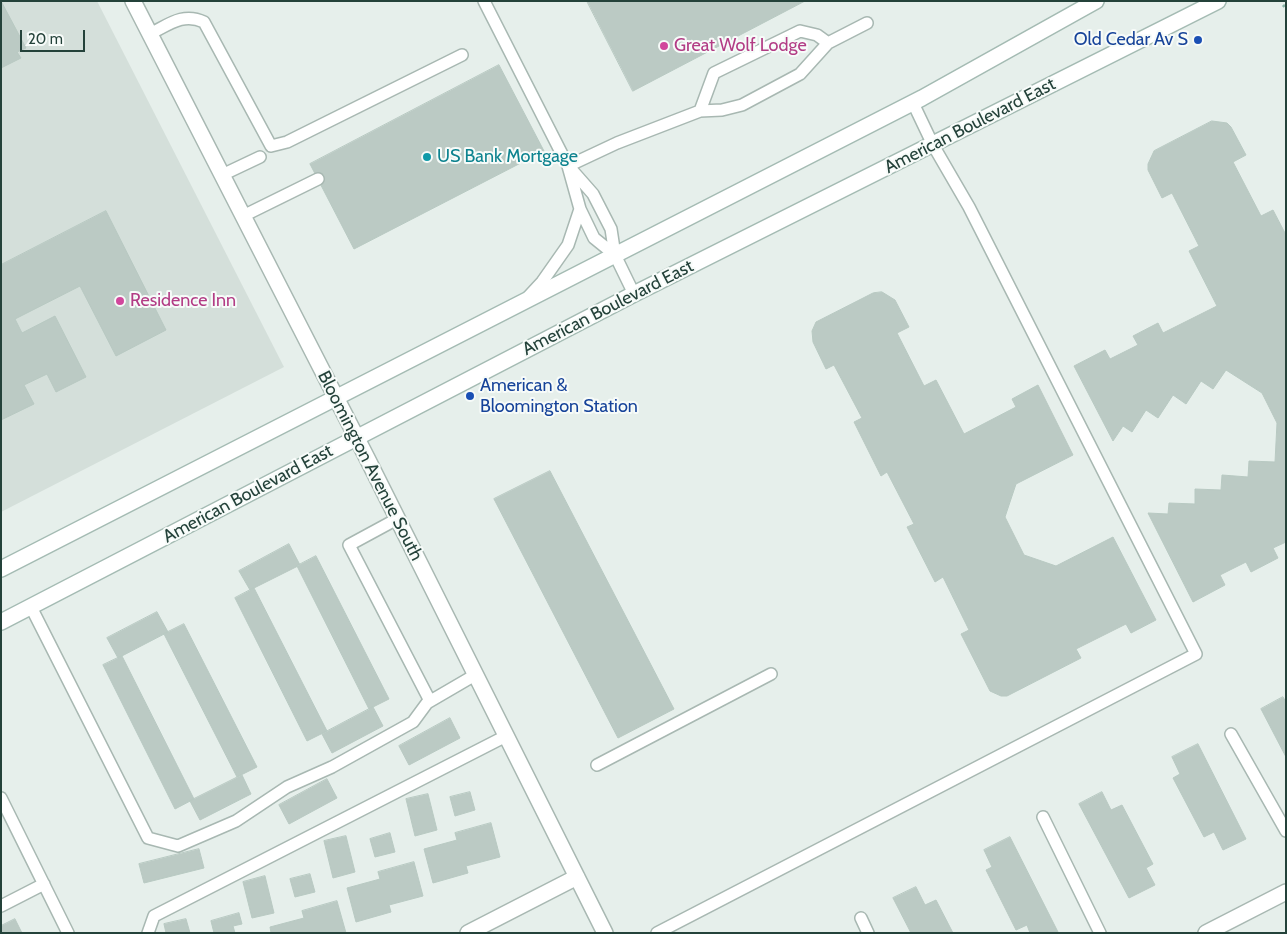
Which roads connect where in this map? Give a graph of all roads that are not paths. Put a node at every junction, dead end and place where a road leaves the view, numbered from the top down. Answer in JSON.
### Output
{"nodes":[{"id":1,"x":134,"y":1,"type":"edge"},
{"id":2,"x":484,"y":1,"type":"edge"},
{"id":3,"x":1096,"y":1,"type":"edge"},
{"id":4,"x":1218,"y":1,"type":"edge"},
{"id":5,"x":867,"y":22,"type":"dead end"},
{"id":6,"x":150,"y":34,"type":"junction"},
{"id":7,"x":828,"y":43,"type":"junction"},
{"id":8,"x":462,"y":55,"type":"dead end"},
{"id":9,"x":913,"y":103,"type":"junction"},
{"id":10,"x":700,"y":111,"type":"junction"},
{"id":11,"x":933,"y":145,"type":"junction"},
{"id":12,"x":260,"y":157,"type":"dead end"},
{"id":13,"x":568,"y":166,"type":"junction"},
{"id":14,"x":222,"y":175,"type":"junction"},
{"id":15,"x":318,"y":179,"type":"dead end"},
{"id":16,"x":580,"y":209,"type":"junction"},
{"id":17,"x":243,"y":216,"type":"junction"},
{"id":18,"x":615,"y":255,"type":"junction"},
{"id":19,"x":634,"y":294,"type":"junction"},
{"id":20,"x":524,"y":301,"type":"junction"},
{"id":21,"x":336,"y":397,"type":"junction"},
{"id":22,"x":356,"y":438,"type":"junction"},
{"id":23,"x":397,"y":519,"type":"junction"},
{"id":24,"x":1,"y":569,"type":"edge"},
{"id":25,"x":31,"y":606,"type":"junction"},
{"id":26,"x":1,"y":622,"type":"edge"},
{"id":27,"x":771,"y":674,"type":"dead end"},
{"id":28,"x":475,"y":675,"type":"junction"},
{"id":29,"x":430,"y":701,"type":"junction"},
{"id":30,"x":1231,"y":734,"type":"dead end"},
{"id":31,"x":506,"y":736,"type":"junction"},
{"id":32,"x":597,"y":765,"type":"dead end"},
{"id":33,"x":1,"y":798,"type":"edge"},
{"id":34,"x":1043,"y":817,"type":"dead end"},
{"id":35,"x":1286,"y":831,"type":"edge"},
{"id":36,"x":577,"y":877,"type":"junction"},
{"id":37,"x":44,"y":884,"type":"junction"},
{"id":38,"x":1286,"y":892,"type":"edge"},
{"id":39,"x":1,"y":906,"type":"edge"},
{"id":40,"x":861,"y":918,"type":"dead end"},
{"id":41,"x":1210,"y":932,"type":"edge"},
{"id":42,"x":68,"y":933,"type":"edge"},
{"id":43,"x":148,"y":933,"type":"edge"},
{"id":44,"x":468,"y":933,"type":"edge"},
{"id":45,"x":605,"y":933,"type":"edge"},
{"id":46,"x":657,"y":933,"type":"edge"},
{"id":47,"x":868,"y":933,"type":"edge"},
{"id":48,"x":1100,"y":933,"type":"edge"}],
"edges":[{"from":1,"to":6,"type":"main road","name":"Bloomington Avenue South"},
{"from":2,"to":13,"type":"lane"},
{"from":3,"to":9,"type":"main road"},
{"from":4,"to":11,"type":"main road","name":"American Boulevard East"},
{"from":5,"to":7,"type":"lane"},
{"from":6,"to":8,"type":"lane"},
{"from":6,"to":14,"type":"main road","name":"Bloomington Avenue South"},
{"from":7,"to":10,"type":"lane"},
{"from":7,"to":10,"type":"lane"},
{"from":9,"to":11,"type":"lane"},
{"from":9,"to":18,"type":"main road"},
{"from":10,"to":13,"type":"lane"},
{"from":11,"to":19,"type":"main road","name":"American Boulevard East"},
{"from":11,"to":46,"type":"lane"},
{"from":12,"to":14,"type":"lane"},
{"from":13,"to":16,"type":"lane"},
{"from":13,"to":18,"type":"lane"},
{"from":14,"to":17,"type":"main road","name":"Bloomington Avenue South"},
{"from":15,"to":17,"type":"lane"},
{"from":16,"to":18,"type":"lane"},
{"from":16,"to":20,"type":"lane"},
{"from":17,"to":21,"type":"main road","name":"Bloomington Avenue South"},
{"from":18,"to":19,"type":"lane"},
{"from":18,"to":20,"type":"main road"},
{"from":19,"to":22,"type":"main road","name":"American Boulevard East"},
{"from":20,"to":21,"type":"main road"},
{"from":21,"to":22,"type":"main road","name":"Bloomington Avenue South"},
{"from":21,"to":24,"type":"main road"},
{"from":22,"to":23,"type":"main road","name":"Bloomington Avenue South"},
{"from":22,"to":25,"type":"main road","name":"American Boulevard East"},
{"from":23,"to":28,"type":"main road","name":"Bloomington Avenue South"},
{"from":23,"to":29,"type":"lane"},
{"from":25,"to":26,"type":"main road","name":"American Boulevard East"},
{"from":25,"to":29,"type":"lane"},
{"from":27,"to":32,"type":"lane"},
{"from":28,"to":29,"type":"lane"},
{"from":28,"to":31,"type":"main road","name":"Bloomington Avenue South"},
{"from":30,"to":35,"type":"lane"},
{"from":31,"to":36,"type":"main road","name":"Bloomington Avenue South"},
{"from":31,"to":43,"type":"lane"},
{"from":33,"to":37,"type":"lane"},
{"from":34,"to":48,"type":"lane"},
{"from":36,"to":44,"type":"main road"},
{"from":36,"to":45,"type":"main road","name":"Bloomington Avenue South"},
{"from":37,"to":39,"type":"lane"},
{"from":37,"to":42,"type":"lane"},
{"from":38,"to":41,"type":"main road"},
{"from":40,"to":47,"type":"lane"}]}
